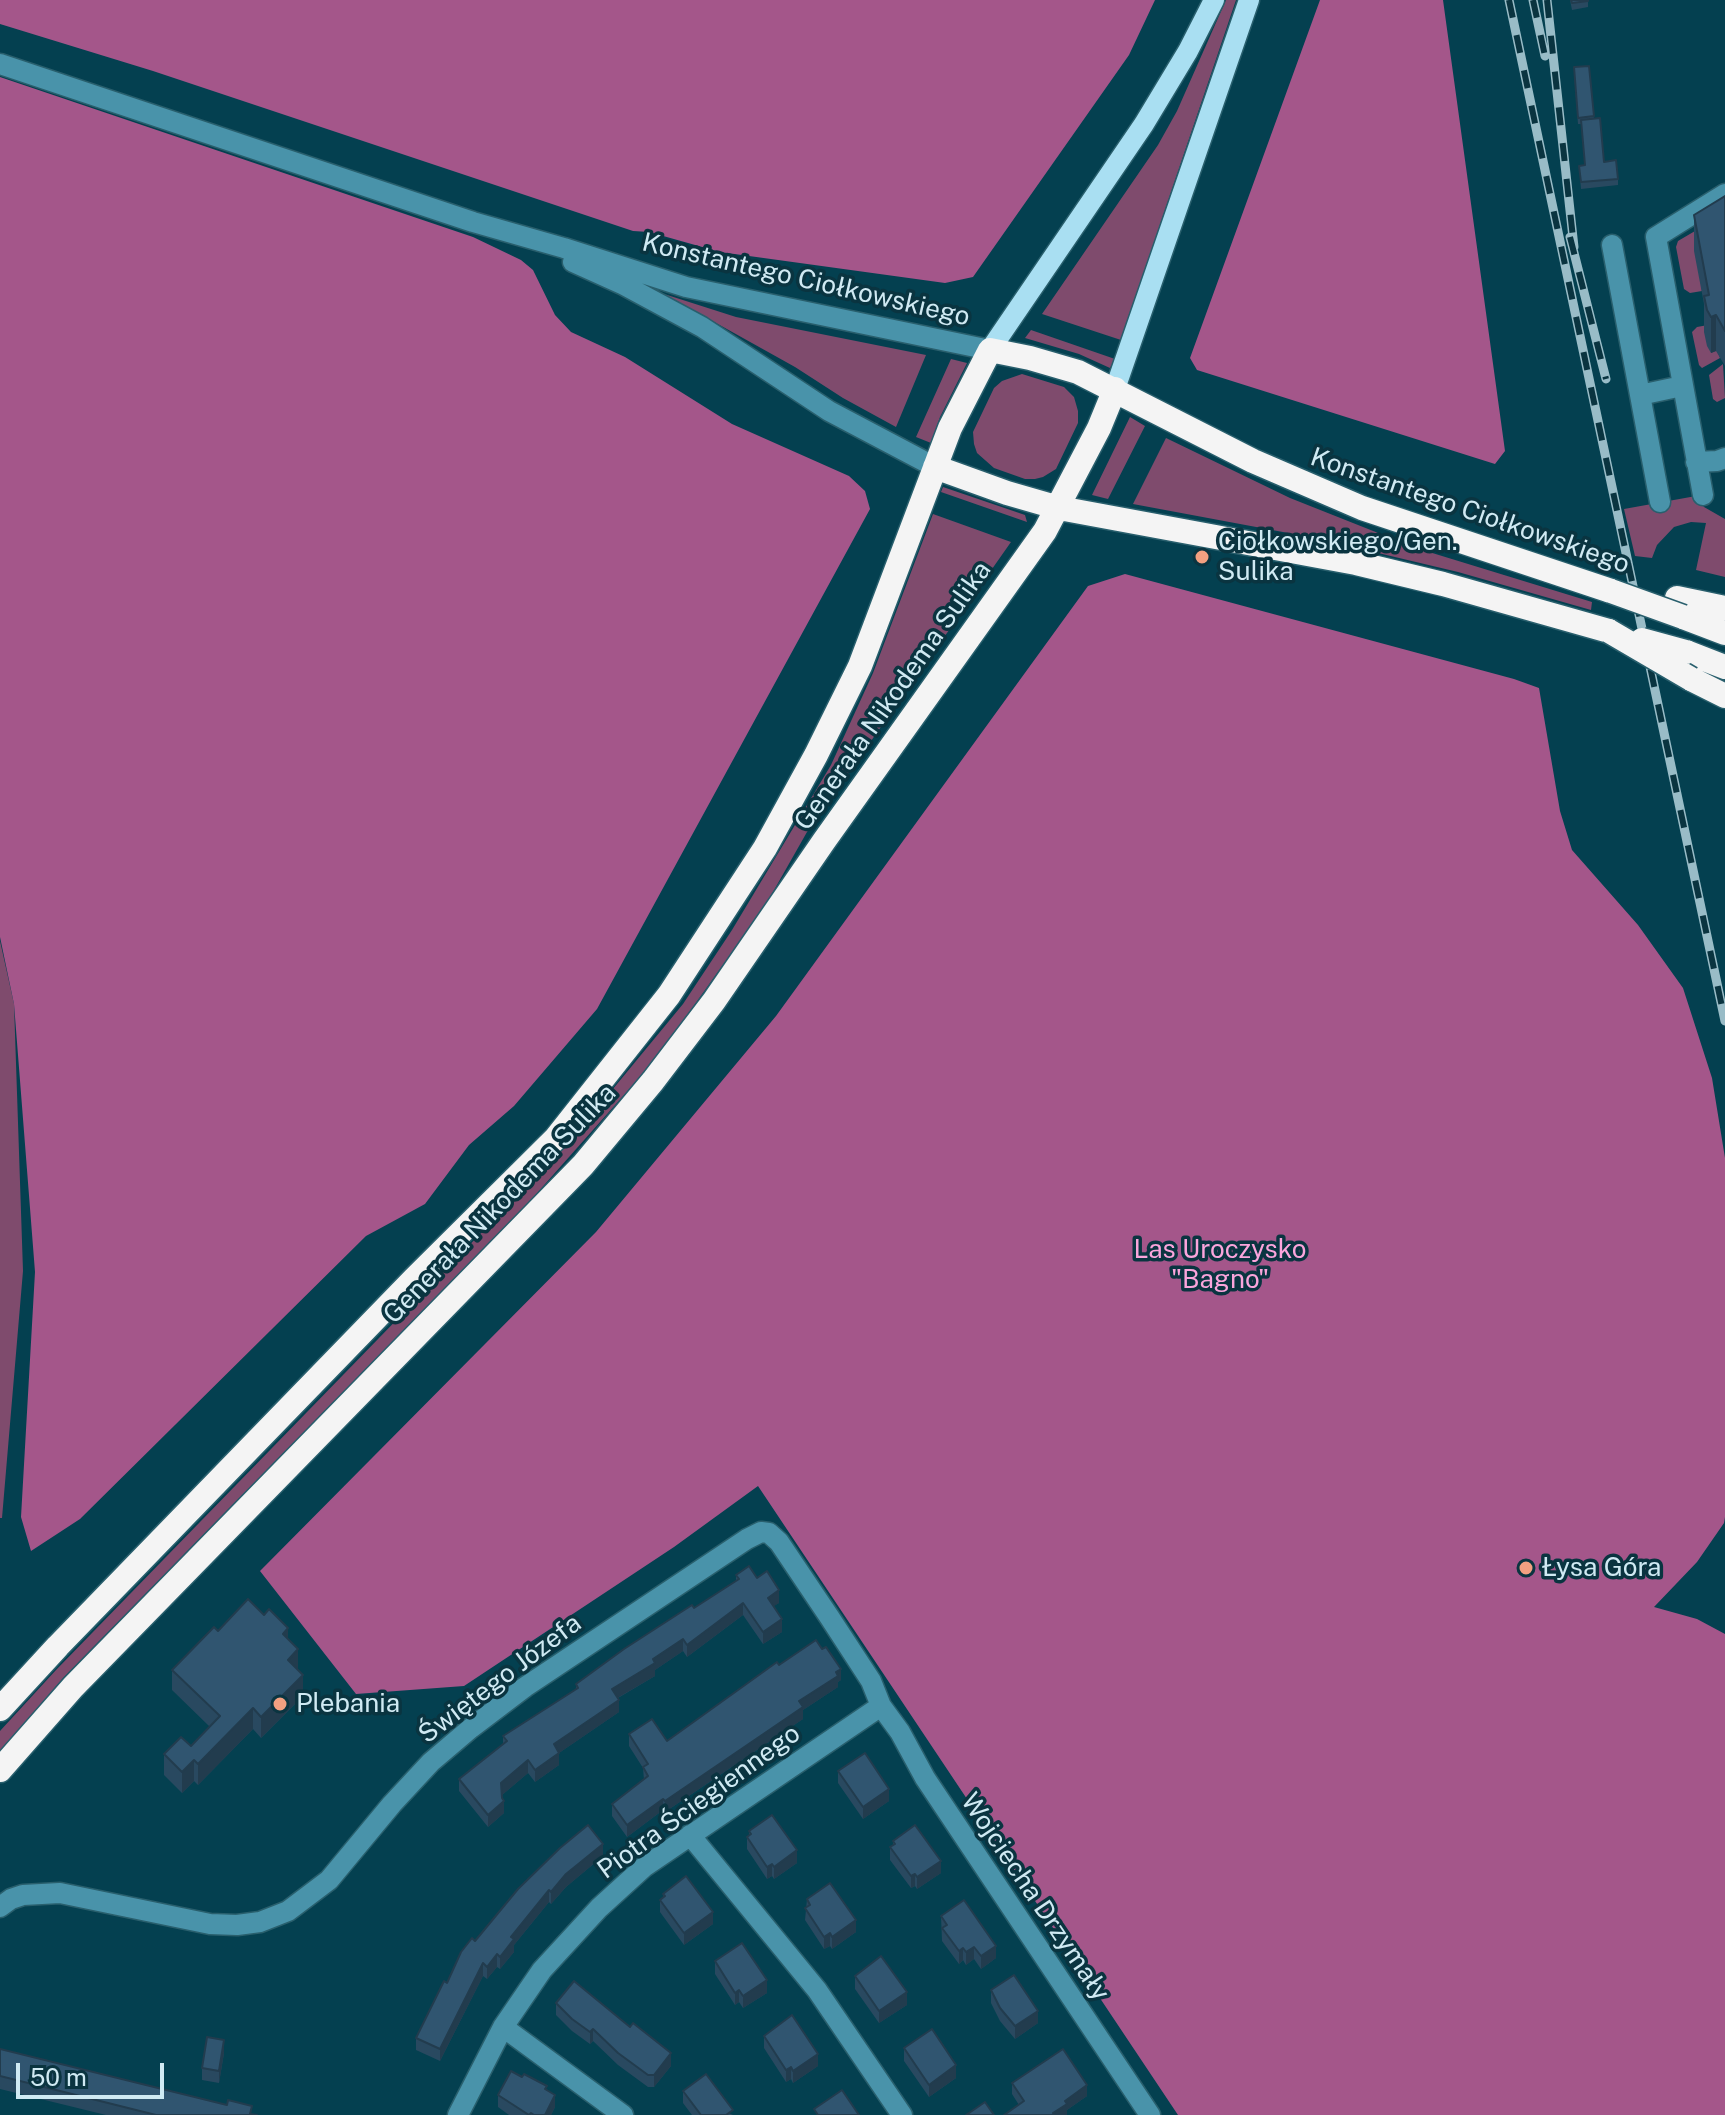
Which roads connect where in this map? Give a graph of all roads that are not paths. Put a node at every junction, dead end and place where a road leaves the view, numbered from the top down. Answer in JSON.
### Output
{"nodes":[{"id":1,"x":1214,"y":0,"type":"edge"},
{"id":2,"x":1249,"y":0,"type":"edge"},
{"id":3,"x":0,"y":64,"type":"edge"},
{"id":4,"x":1725,"y":194,"type":"edge"},
{"id":5,"x":473,"y":222,"type":"junction"},
{"id":6,"x":1612,"y":245,"type":"dead end"},
{"id":7,"x":990,"y":350,"type":"junction"},
{"id":8,"x":1682,"y":386,"type":"junction"},
{"id":9,"x":1115,"y":389,"type":"junction"},
{"id":10,"x":1640,"y":395,"type":"junction"},
{"id":11,"x":1725,"y":458,"type":"edge"},
{"id":12,"x":1696,"y":462,"type":"junction"},
{"id":13,"x":935,"y":467,"type":"junction"},
{"id":14,"x":1703,"y":495,"type":"dead end"},
{"id":15,"x":1660,"y":502,"type":"dead end"},
{"id":16,"x":1059,"y":508,"type":"junction"},
{"id":17,"x":1680,"y":608,"type":"junction"},
{"id":18,"x":1725,"y":608,"type":"edge"},
{"id":19,"x":1604,"y":629,"type":"junction"},
{"id":20,"x":1725,"y":633,"type":"edge"},
{"id":21,"x":1725,"y":667,"type":"edge"},
{"id":22,"x":1725,"y":696,"type":"edge"},
{"id":23,"x":881,"y":1706,"type":"junction"},
{"id":24,"x":0,"y":1709,"type":"edge"},
{"id":25,"x":0,"y":1770,"type":"edge"},
{"id":26,"x":690,"y":1835,"type":"junction"},
{"id":27,"x":0,"y":1907,"type":"edge"},
{"id":28,"x":503,"y":2027,"type":"junction"},
{"id":29,"x":458,"y":2115,"type":"edge"},
{"id":30,"x":623,"y":2115,"type":"edge"},
{"id":31,"x":902,"y":2115,"type":"edge"},
{"id":32,"x":1150,"y":2115,"type":"edge"}],
"edges":[{"from":1,"to":7,"type":"main road"},
{"from":2,"to":9,"type":"main road"},
{"from":3,"to":5,"type":"street","name":"Konstantego Ciołkowskiego"},
{"from":4,"to":8,"type":"street"},
{"from":5,"to":7,"type":"street","name":"Konstantego Ciołkowskiego"},
{"from":5,"to":13,"type":"street","name":"Konstantego Ciołkowskiego"},
{"from":6,"to":10,"type":"street"},
{"from":7,"to":9,"type":"highway","name":"Konstantego Ciołkowskiego"},
{"from":7,"to":13,"type":"highway","name":"Generała Nikodema Sulika"},
{"from":8,"to":10,"type":"street"},
{"from":8,"to":12,"type":"street"},
{"from":9,"to":16,"type":"highway","name":"Generała Nikodema Sulika"},
{"from":9,"to":17,"type":"highway","name":"Konstantego Ciołkowskiego","bridge":true},
{"from":10,"to":15,"type":"street"},
{"from":11,"to":12,"type":"street"},
{"from":12,"to":14,"type":"street"},
{"from":13,"to":16,"type":"highway"},
{"from":13,"to":24,"type":"highway","name":"Generała Nikodema Sulika"},
{"from":16,"to":19,"type":"highway"},
{"from":16,"to":25,"type":"highway","name":"Generała Nikodema Sulika"},
{"from":17,"to":18,"type":"highway"},
{"from":17,"to":20,"type":"highway"},
{"from":19,"to":21,"type":"highway","bridge":true},
{"from":19,"to":22,"type":"highway","bridge":true},
{"from":23,"to":26,"type":"street","name":"Piotra Ściegiennego"},
{"from":23,"to":27,"type":"street","name":"Świętego Józefa"},
{"from":23,"to":32,"type":"street","name":"Wojciecha Drzymały"},
{"from":26,"to":28,"type":"street","name":"Piotra Ściegiennego"},
{"from":26,"to":31,"type":"street"},
{"from":28,"to":29,"type":"street","name":"Piotra Ściegiennego"},
{"from":28,"to":30,"type":"street"}]}
